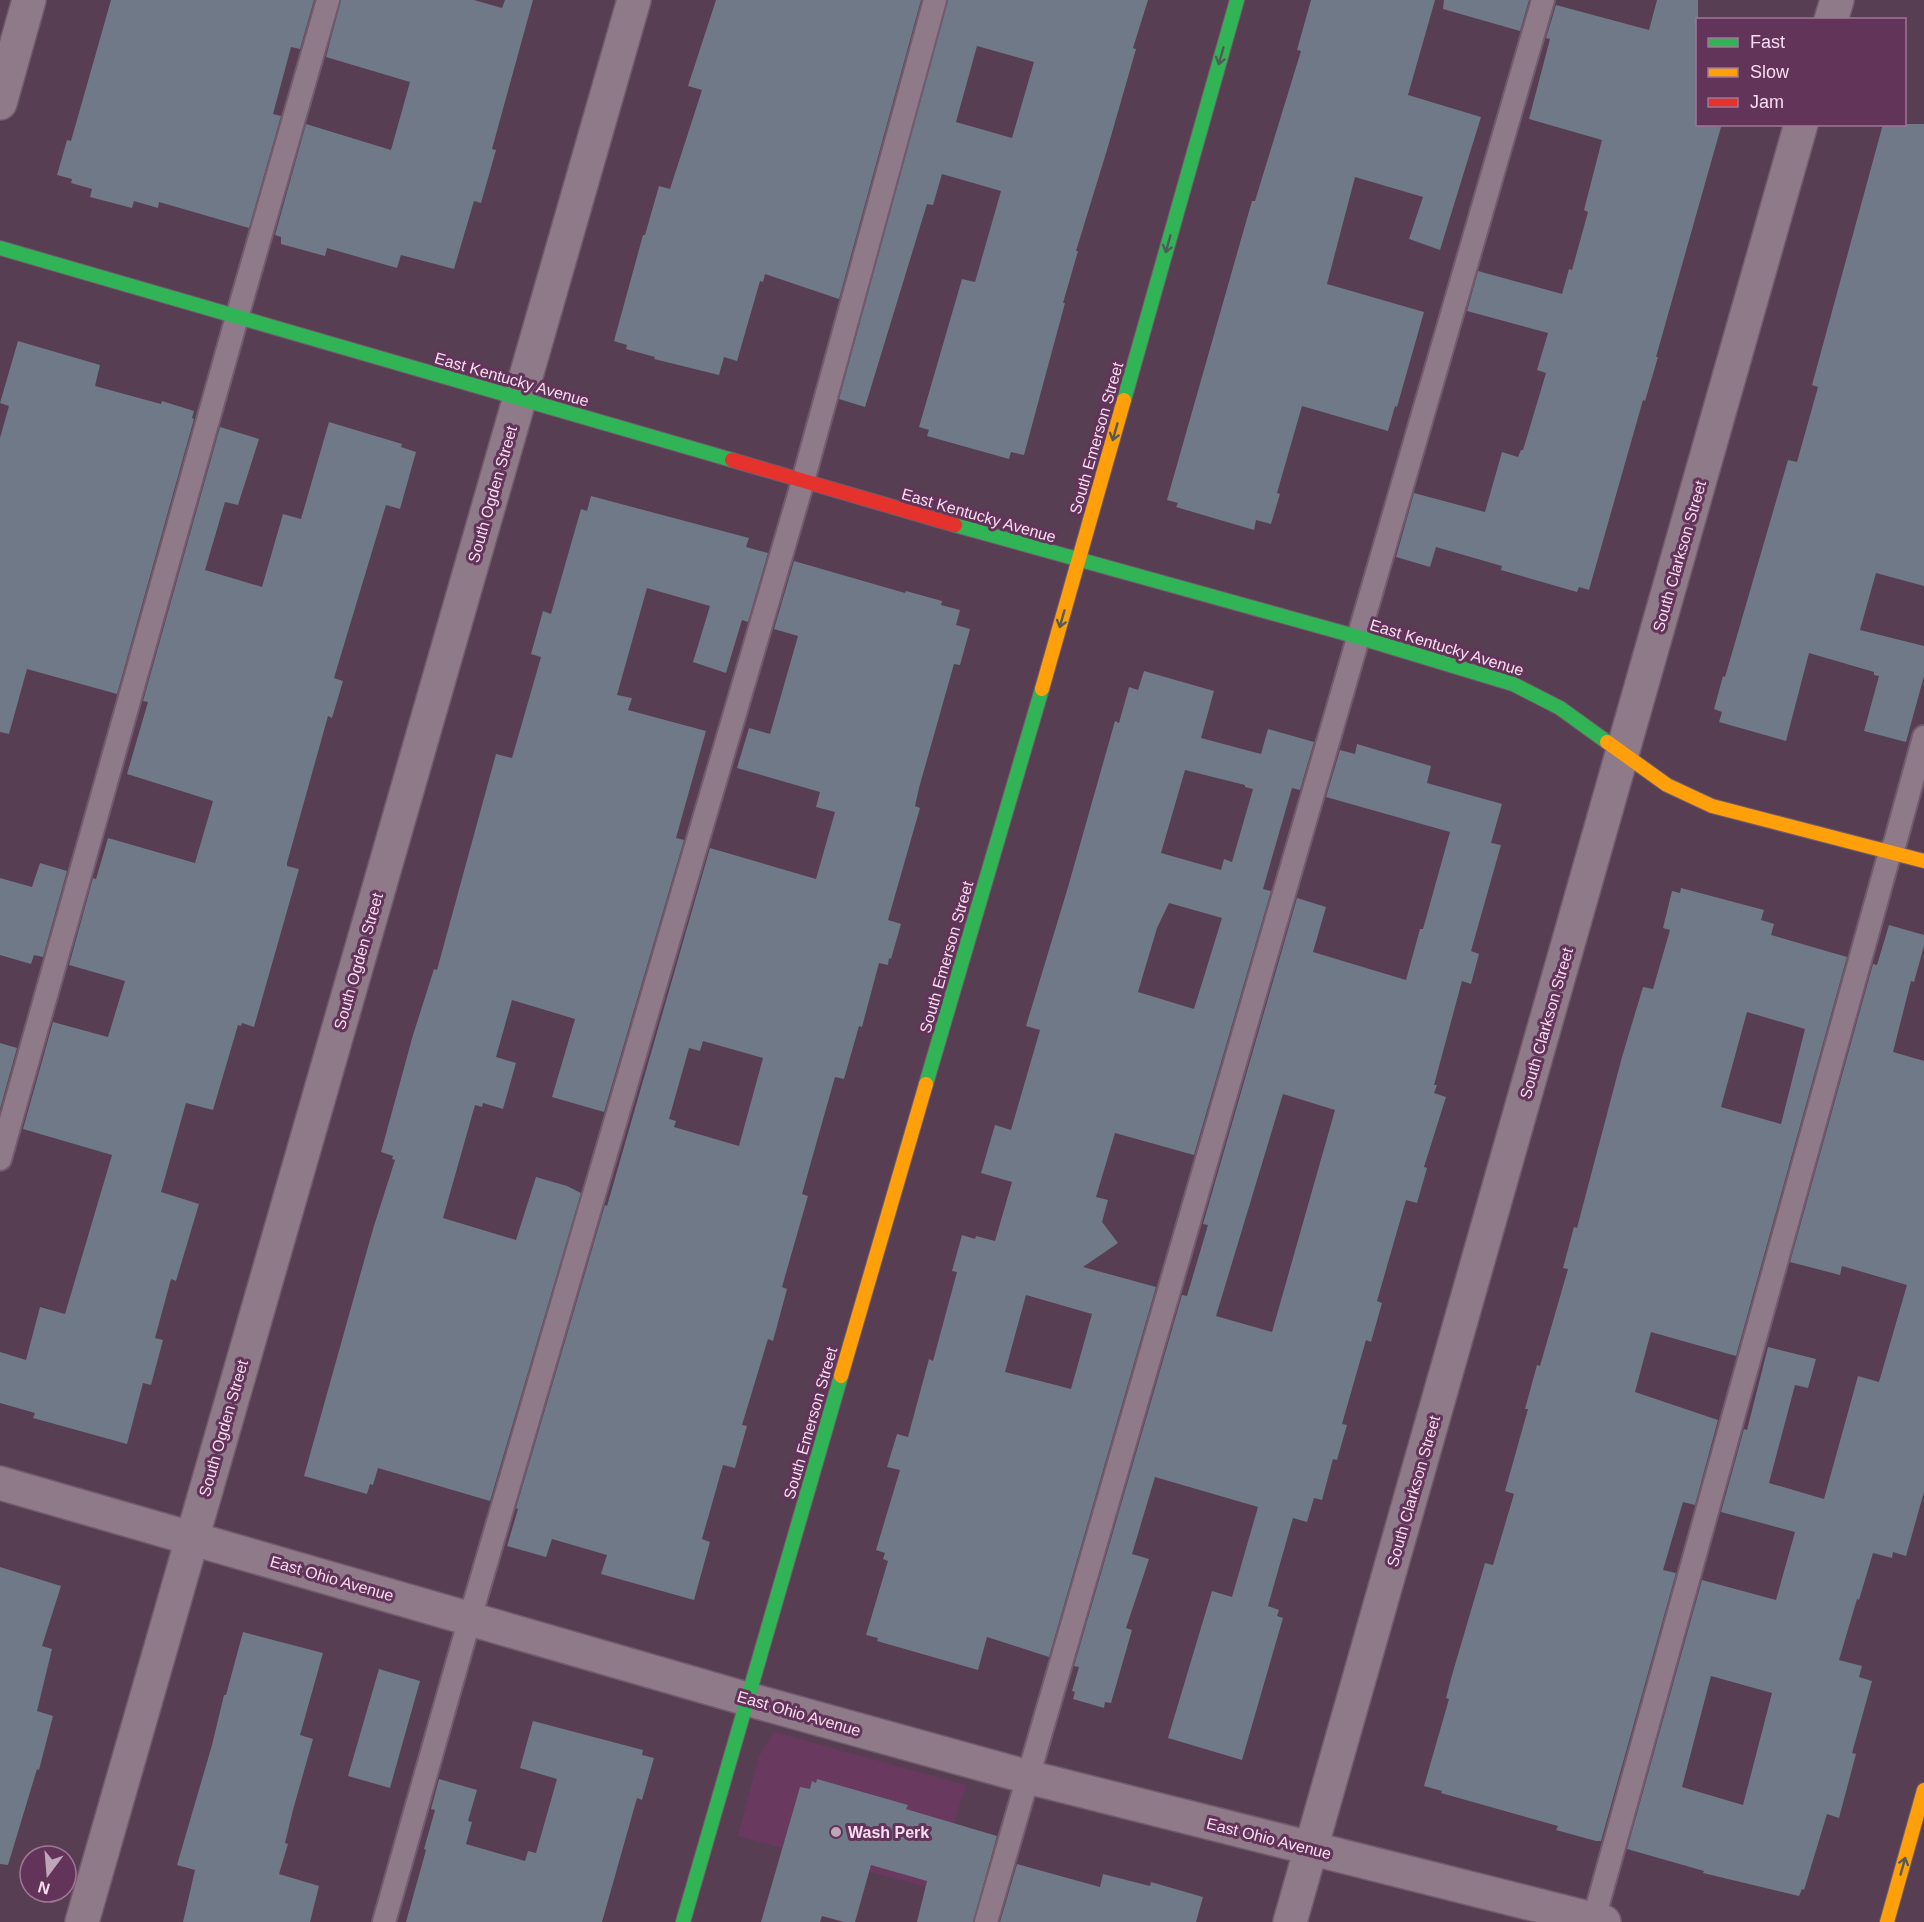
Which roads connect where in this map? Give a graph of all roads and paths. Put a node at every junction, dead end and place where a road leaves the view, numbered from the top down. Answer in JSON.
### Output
{"nodes":[{"id":1,"x":28,"y":0,"type":"edge"},
{"id":2,"x":328,"y":0,"type":"edge"},
{"id":3,"x":634,"y":0,"type":"edge"},
{"id":4,"x":935,"y":0,"type":"edge"},
{"id":5,"x":1237,"y":0,"type":"edge"},
{"id":6,"x":1543,"y":0,"type":"edge"},
{"id":7,"x":1837,"y":0,"type":"edge"},
{"id":8,"x":1832,"y":18,"type":"edge"},
{"id":9,"x":0,"y":103,"type":"edge"},
{"id":10,"x":1800,"y":126,"type":"edge"},
{"id":11,"x":0,"y":248,"type":"edge"},
{"id":12,"x":237,"y":317,"type":"junction"},
{"id":13,"x":520,"y":398,"type":"junction"},
{"id":14,"x":803,"y":481,"type":"junction"},
{"id":15,"x":1078,"y":561,"type":"junction"},
{"id":16,"x":1358,"y":637,"type":"junction"},
{"id":17,"x":1924,"y":737,"type":"edge"},
{"id":18,"x":1622,"y":755,"type":"junction"},
{"id":19,"x":1890,"y":852,"type":"junction"},
{"id":20,"x":1924,"y":861,"type":"edge"},
{"id":21,"x":0,"y":1159,"type":"edge"},
{"id":22,"x":0,"y":1483,"type":"edge"},
{"id":23,"x":192,"y":1538,"type":"junction"},
{"id":24,"x":470,"y":1618,"type":"junction"},
{"id":25,"x":747,"y":1699,"type":"junction"},
{"id":26,"x":1028,"y":1777,"type":"junction"},
{"id":27,"x":1924,"y":1791,"type":"edge"},
{"id":28,"x":1311,"y":1849,"type":"junction"},
{"id":29,"x":1597,"y":1921,"type":"edge"},
{"id":30,"x":82,"y":1922,"type":"edge"},
{"id":31,"x":384,"y":1922,"type":"edge"},
{"id":32,"x":683,"y":1922,"type":"edge"},
{"id":33,"x":986,"y":1922,"type":"edge"},
{"id":34,"x":1290,"y":1922,"type":"edge"},
{"id":35,"x":1887,"y":1922,"type":"edge"}],
"edges":[{"from":1,"to":9,"type":"street"},
{"from":2,"to":12,"type":"lane"},
{"from":3,"to":13,"type":"street","name":"South Ogden Street"},
{"from":4,"to":14,"type":"lane"},
{"from":5,"to":15,"type":"street","name":"South Emerson Street","one_way":true},
{"from":6,"to":16,"type":"lane"},
{"from":7,"to":8,"type":"street"},
{"from":10,"to":18,"type":"street","name":"South Clarkson Street"},
{"from":11,"to":12,"type":"street","name":"East Kentucky Avenue"},
{"from":12,"to":13,"type":"street","name":"East Kentucky Avenue"},
{"from":12,"to":21,"type":"lane"},
{"from":13,"to":14,"type":"street","name":"East Kentucky Avenue"},
{"from":13,"to":23,"type":"street","name":"South Ogden Street"},
{"from":14,"to":15,"type":"street","name":"East Kentucky Avenue"},
{"from":14,"to":24,"type":"lane"},
{"from":15,"to":16,"type":"street","name":"East Kentucky Avenue"},
{"from":15,"to":25,"type":"street","name":"South Emerson Street","one_way":true},
{"from":16,"to":18,"type":"street","name":"East Kentucky Avenue"},
{"from":16,"to":26,"type":"lane"},
{"from":17,"to":19,"type":"lane"},
{"from":18,"to":19,"type":"street","name":"East Kentucky Avenue"},
{"from":18,"to":28,"type":"street","name":"South Clarkson Street"},
{"from":19,"to":20,"type":"street","name":"East Kentucky Avenue"},
{"from":19,"to":29,"type":"lane"},
{"from":22,"to":23,"type":"street","name":"East Ohio Avenue"},
{"from":23,"to":24,"type":"street","name":"East Ohio Avenue"},
{"from":23,"to":30,"type":"street","name":"South Ogden Street"},
{"from":24,"to":25,"type":"street","name":"East Ohio Avenue"},
{"from":24,"to":31,"type":"lane"},
{"from":25,"to":26,"type":"street","name":"East Ohio Avenue"},
{"from":25,"to":32,"type":"street","name":"South Emerson Street"},
{"from":26,"to":28,"type":"street","name":"East Ohio Avenue"},
{"from":26,"to":33,"type":"lane"},
{"from":35,"to":27,"type":"street","one_way":true},
{"from":28,"to":29,"type":"street","name":"East Ohio Avenue"},
{"from":28,"to":34,"type":"street","name":"South Clarkson Street"}]}
